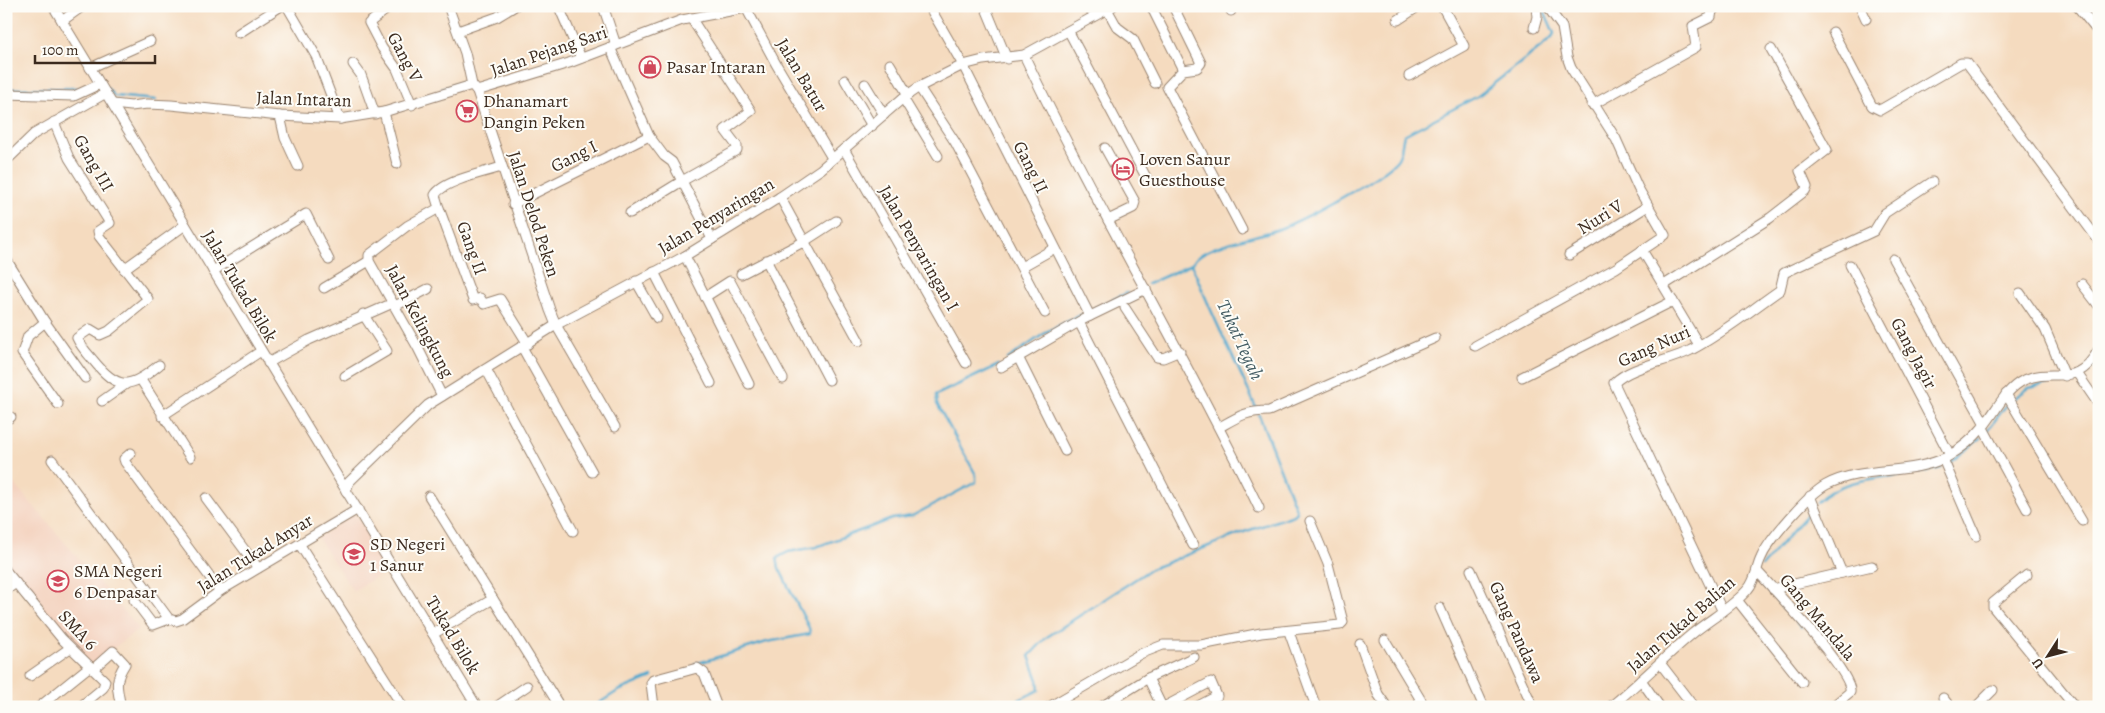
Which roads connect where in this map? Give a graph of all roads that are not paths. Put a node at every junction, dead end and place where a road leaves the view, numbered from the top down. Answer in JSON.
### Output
{"nodes":[{"id":1,"x":53,"y":6,"type":"edge"},
{"id":2,"x":83,"y":6,"type":"edge"},
{"id":3,"x":281,"y":6,"type":"edge"},
{"id":4,"x":287,"y":6,"type":"edge"},
{"id":5,"x":391,"y":6,"type":"edge"},
{"id":6,"x":448,"y":6,"type":"edge"},
{"id":7,"x":515,"y":6,"type":"edge"},
{"id":8,"x":603,"y":6,"type":"edge"},
{"id":9,"x":928,"y":6,"type":"edge"},
{"id":10,"x":1151,"y":6,"type":"edge"},
{"id":11,"x":1173,"y":6,"type":"edge"},
{"id":12,"x":1419,"y":6,"type":"edge"},
{"id":13,"x":1442,"y":6,"type":"edge"},
{"id":14,"x":1536,"y":6,"type":"edge"},
{"id":15,"x":1547,"y":6,"type":"edge"},
{"id":16,"x":1718,"y":6,"type":"edge"},
{"id":17,"x":1860,"y":6,"type":"edge"},
{"id":18,"x":2077,"y":6,"type":"edge"},
{"id":19,"x":559,"y":7,"type":"edge"},
{"id":20,"x":746,"y":7,"type":"edge"},
{"id":21,"x":989,"y":8,"type":"edge"},
{"id":22,"x":1106,"y":8,"type":"edge"},
{"id":23,"x":691,"y":18,"type":"junction"},
{"id":24,"x":1866,"y":18,"type":"dead end"},
{"id":25,"x":1398,"y":20,"type":"dead end"},
{"id":26,"x":62,"y":21,"type":"junction"},
{"id":27,"x":1534,"y":28,"type":"dead end"},
{"id":28,"x":458,"y":31,"type":"junction"},
{"id":29,"x":1069,"y":32,"type":"junction"},
{"id":30,"x":1832,"y":32,"type":"dead end"},
{"id":31,"x":239,"y":33,"type":"dead end"},
{"id":32,"x":2099,"y":33,"type":"edge"},
{"id":33,"x":150,"y":41,"type":"dead end"},
{"id":34,"x":613,"y":46,"type":"junction"},
{"id":35,"x":1771,"y":49,"type":"dead end"},
{"id":36,"x":1024,"y":55,"type":"junction"},
{"id":37,"x":581,"y":58,"type":"junction"},
{"id":38,"x":1007,"y":59,"type":"junction"},
{"id":39,"x":353,"y":64,"type":"dead end"},
{"id":40,"x":890,"y":64,"type":"dead end"},
{"id":41,"x":963,"y":65,"type":"junction"},
{"id":42,"x":90,"y":68,"type":"junction"},
{"id":43,"x":1183,"y":70,"type":"junction"},
{"id":44,"x":1409,"y":76,"type":"dead end"},
{"id":45,"x":845,"y":80,"type":"dead end"},
{"id":46,"x":1156,"y":83,"type":"dead end"},
{"id":47,"x":100,"y":84,"type":"junction"},
{"id":48,"x":865,"y":84,"type":"dead end"},
{"id":49,"x":919,"y":87,"type":"junction"},
{"id":50,"x":475,"y":89,"type":"junction"},
{"id":51,"x":90,"y":90,"type":"junction"},
{"id":52,"x":106,"y":93,"type":"junction"},
{"id":53,"x":6,"y":94,"type":"edge"},
{"id":54,"x":905,"y":96,"type":"junction"},
{"id":55,"x":95,"y":99,"type":"junction"},
{"id":56,"x":113,"y":104,"type":"junction"},
{"id":57,"x":412,"y":105,"type":"junction"},
{"id":58,"x":1592,"y":105,"type":"junction"},
{"id":59,"x":131,"y":106,"type":"junction"},
{"id":60,"x":379,"y":113,"type":"junction"},
{"id":61,"x":884,"y":115,"type":"junction"},
{"id":62,"x":121,"y":116,"type":"junction"},
{"id":63,"x":280,"y":116,"type":"junction"},
{"id":64,"x":340,"y":119,"type":"junction"},
{"id":65,"x":54,"y":122,"type":"junction"},
{"id":66,"x":872,"y":126,"type":"junction"},
{"id":67,"x":649,"y":136,"type":"junction"},
{"id":68,"x":1105,"y":148,"type":"dead end"},
{"id":69,"x":844,"y":149,"type":"junction"},
{"id":70,"x":938,"y":156,"type":"dead end"},
{"id":71,"x":832,"y":158,"type":"junction"},
{"id":72,"x":6,"y":161,"type":"edge"},
{"id":73,"x":397,"y":164,"type":"dead end"},
{"id":74,"x":298,"y":166,"type":"dead end"},
{"id":75,"x":502,"y":167,"type":"junction"},
{"id":76,"x":1146,"y":177,"type":"dead end"},
{"id":77,"x":682,"y":181,"type":"junction"},
{"id":78,"x":1932,"y":182,"type":"dead end"},
{"id":79,"x":780,"y":197,"type":"junction"},
{"id":80,"x":513,"y":204,"type":"junction"},
{"id":81,"x":1648,"y":206,"type":"junction"},
{"id":82,"x":439,"y":208,"type":"junction"},
{"id":83,"x":630,"y":213,"type":"dead end"},
{"id":84,"x":1108,"y":220,"type":"junction"},
{"id":85,"x":836,"y":221,"type":"dead end"},
{"id":86,"x":185,"y":225,"type":"junction"},
{"id":87,"x":1242,"y":230,"type":"dead end"},
{"id":88,"x":712,"y":240,"type":"junction"},
{"id":89,"x":805,"y":241,"type":"junction"},
{"id":90,"x":2099,"y":241,"type":"edge"},
{"id":91,"x":1055,"y":248,"type":"junction"},
{"id":92,"x":1642,"y":250,"type":"junction"},
{"id":93,"x":1569,"y":255,"type":"dead end"},
{"id":94,"x":685,"y":256,"type":"junction"},
{"id":95,"x":6,"y":259,"type":"edge"},
{"id":96,"x":1893,"y":259,"type":"dead end"},
{"id":97,"x":329,"y":260,"type":"dead end"},
{"id":98,"x":766,"y":260,"type":"junction"},
{"id":99,"x":369,"y":262,"type":"junction"},
{"id":100,"x":1850,"y":265,"type":"dead end"},
{"id":101,"x":1022,"y":266,"type":"junction"},
{"id":102,"x":124,"y":269,"type":"junction"},
{"id":103,"x":213,"y":271,"type":"junction"},
{"id":104,"x":654,"y":272,"type":"junction"},
{"id":105,"x":741,"y":274,"type":"dead end"},
{"id":106,"x":636,"y":282,"type":"junction"},
{"id":107,"x":2082,"y":284,"type":"dead end"},
{"id":108,"x":1664,"y":285,"type":"junction"},
{"id":109,"x":324,"y":288,"type":"dead end"},
{"id":110,"x":428,"y":289,"type":"dead end"},
{"id":111,"x":1146,"y":289,"type":"junction"},
{"id":112,"x":2020,"y":293,"type":"dead end"},
{"id":113,"x":705,"y":297,"type":"junction"},
{"id":114,"x":1673,"y":301,"type":"junction"},
{"id":115,"x":394,"y":304,"type":"junction"},
{"id":116,"x":2099,"y":306,"type":"edge"},
{"id":117,"x":1124,"y":308,"type":"dead end"},
{"id":118,"x":1045,"y":313,"type":"dead end"},
{"id":119,"x":1089,"y":313,"type":"junction"},
{"id":120,"x":363,"y":314,"type":"junction"},
{"id":121,"x":657,"y":318,"type":"dead end"},
{"id":122,"x":45,"y":322,"type":"junction"},
{"id":123,"x":1079,"y":322,"type":"junction"},
{"id":124,"x":556,"y":326,"type":"junction"},
{"id":125,"x":1435,"y":338,"type":"dead end"},
{"id":126,"x":859,"y":341,"type":"dead end"},
{"id":127,"x":525,"y":345,"type":"junction"},
{"id":128,"x":1699,"y":345,"type":"junction"},
{"id":129,"x":1475,"y":346,"type":"dead end"},
{"id":130,"x":1898,"y":347,"type":"dead end"},
{"id":131,"x":2099,"y":349,"type":"edge"},
{"id":132,"x":261,"y":351,"type":"junction"},
{"id":133,"x":1180,"y":351,"type":"junction"},
{"id":134,"x":1018,"y":357,"type":"junction"},
{"id":135,"x":966,"y":363,"type":"dead end"},
{"id":136,"x":268,"y":364,"type":"junction"},
{"id":137,"x":159,"y":365,"type":"dead end"},
{"id":138,"x":1001,"y":367,"type":"dead end"},
{"id":139,"x":486,"y":369,"type":"junction"},
{"id":140,"x":2077,"y":373,"type":"junction"},
{"id":141,"x":345,"y":376,"type":"dead end"},
{"id":142,"x":2065,"y":376,"type":"junction"},
{"id":143,"x":85,"y":378,"type":"dead end"},
{"id":144,"x":1522,"y":378,"type":"dead end"},
{"id":145,"x":783,"y":379,"type":"dead end"},
{"id":146,"x":141,"y":380,"type":"junction"},
{"id":147,"x":829,"y":380,"type":"dead end"},
{"id":148,"x":711,"y":383,"type":"dead end"},
{"id":149,"x":126,"y":384,"type":"junction"},
{"id":150,"x":749,"y":384,"type":"dead end"},
{"id":151,"x":2006,"y":394,"type":"junction"},
{"id":152,"x":442,"y":396,"type":"junction"},
{"id":153,"x":102,"y":402,"type":"dead end"},
{"id":154,"x":58,"y":404,"type":"dead end"},
{"id":155,"x":2099,"y":405,"type":"edge"},
{"id":156,"x":162,"y":416,"type":"junction"},
{"id":157,"x":615,"y":426,"type":"dead end"},
{"id":158,"x":1984,"y":426,"type":"junction"},
{"id":159,"x":1220,"y":427,"type":"junction"},
{"id":160,"x":1065,"y":451,"type":"dead end"},
{"id":161,"x":131,"y":453,"type":"dead end"},
{"id":162,"x":1949,"y":456,"type":"junction"},
{"id":163,"x":190,"y":457,"type":"dead end"},
{"id":164,"x":52,"y":460,"type":"dead end"},
{"id":165,"x":592,"y":472,"type":"dead end"},
{"id":166,"x":346,"y":485,"type":"junction"},
{"id":167,"x":428,"y":496,"type":"dead end"},
{"id":168,"x":1810,"y":496,"type":"junction"},
{"id":169,"x":206,"y":498,"type":"dead end"},
{"id":170,"x":356,"y":507,"type":"junction"},
{"id":171,"x":1259,"y":508,"type":"dead end"},
{"id":172,"x":2027,"y":509,"type":"dead end"},
{"id":173,"x":1310,"y":521,"type":"dead end"},
{"id":174,"x":2082,"y":521,"type":"dead end"},
{"id":175,"x":573,"y":531,"type":"dead end"},
{"id":176,"x":1976,"y":536,"type":"dead end"},
{"id":177,"x":300,"y":545,"type":"junction"},
{"id":178,"x":1193,"y":545,"type":"dead end"},
{"id":179,"x":1872,"y":566,"type":"dead end"},
{"id":180,"x":258,"y":568,"type":"junction"},
{"id":181,"x":1471,"y":570,"type":"dead end"},
{"id":182,"x":6,"y":571,"type":"edge"},
{"id":183,"x":1757,"y":571,"type":"junction"},
{"id":184,"x":1842,"y":573,"type":"junction"},
{"id":185,"x":2027,"y":574,"type":"dead end"},
{"id":186,"x":16,"y":583,"type":"junction"},
{"id":187,"x":1774,"y":589,"type":"junction"},
{"id":188,"x":6,"y":590,"type":"edge"},
{"id":189,"x":220,"y":591,"type":"junction"},
{"id":190,"x":493,"y":599,"type":"junction"},
{"id":191,"x":134,"y":600,"type":"dead end"},
{"id":192,"x":1737,"y":600,"type":"junction"},
{"id":193,"x":1440,"y":608,"type":"dead end"},
{"id":194,"x":1722,"y":610,"type":"junction"},
{"id":195,"x":169,"y":619,"type":"junction"},
{"id":196,"x":1289,"y":632,"type":"junction"},
{"id":197,"x":433,"y":634,"type":"junction"},
{"id":198,"x":1385,"y":640,"type":"dead end"},
{"id":199,"x":1360,"y":644,"type":"dead end"},
{"id":200,"x":70,"y":648,"type":"junction"},
{"id":201,"x":1194,"y":657,"type":"dead end"},
{"id":202,"x":1660,"y":662,"type":"junction"},
{"id":203,"x":92,"y":668,"type":"junction"},
{"id":204,"x":30,"y":676,"type":"dead end"},
{"id":205,"x":1148,"y":678,"type":"junction"},
{"id":206,"x":1641,"y":680,"type":"junction"},
{"id":207,"x":1802,"y":682,"type":"dead end"},
{"id":208,"x":527,"y":686,"type":"dead end"},
{"id":209,"x":1993,"y":690,"type":"dead end"},
{"id":210,"x":1943,"y":698,"type":"dead end"},
{"id":211,"x":557,"y":702,"type":"dead end"},
{"id":212,"x":1614,"y":705,"type":"edge"},
{"id":213,"x":39,"y":707,"type":"edge"},
{"id":214,"x":80,"y":707,"type":"edge"},
{"id":215,"x":121,"y":707,"type":"edge"},
{"id":216,"x":402,"y":707,"type":"edge"},
{"id":217,"x":478,"y":707,"type":"edge"},
{"id":218,"x":496,"y":707,"type":"edge"},
{"id":219,"x":654,"y":707,"type":"edge"},
{"id":220,"x":717,"y":707,"type":"edge"},
{"id":221,"x":1049,"y":707,"type":"edge"},
{"id":222,"x":1101,"y":707,"type":"edge"},
{"id":223,"x":1163,"y":707,"type":"edge"},
{"id":224,"x":1196,"y":707,"type":"edge"},
{"id":225,"x":1316,"y":707,"type":"edge"},
{"id":226,"x":1387,"y":707,"type":"edge"},
{"id":227,"x":1425,"y":707,"type":"edge"},
{"id":228,"x":1484,"y":707,"type":"edge"},
{"id":229,"x":1533,"y":707,"type":"edge"},
{"id":230,"x":1660,"y":707,"type":"edge"},
{"id":231,"x":1694,"y":707,"type":"edge"},
{"id":232,"x":1832,"y":707,"type":"edge"},
{"id":233,"x":1950,"y":707,"type":"edge"},
{"id":234,"x":1976,"y":707,"type":"edge"},
{"id":235,"x":2075,"y":707,"type":"edge"}],
"edges":[{"from":1,"to":26,"type":"street","name":"Jalan Tukad Bilok"},
{"from":2,"to":26,"type":"street"},
{"from":3,"to":31,"type":"street"},
{"from":4,"to":64,"type":"street"},
{"from":5,"to":57,"type":"street","name":"Gang V"},
{"from":6,"to":28,"type":"street","name":"Jalan Delod Peken"},
{"from":7,"to":28,"type":"street"},
{"from":8,"to":34,"type":"street"},
{"from":9,"to":41,"type":"street","name":"Gang II"},
{"from":10,"to":43,"type":"street"},
{"from":11,"to":43,"type":"street"},
{"from":12,"to":25,"type":"street"},
{"from":13,"to":44,"type":"street"},
{"from":14,"to":27,"type":"street"},
{"from":15,"to":58,"type":"street"},
{"from":16,"to":58,"type":"street"},
{"from":17,"to":24,"type":"street"},
{"from":18,"to":32,"type":"street"},
{"from":19,"to":37,"type":"street"},
{"from":20,"to":23,"type":"street","name":"Jalan Pejang Sari"},
{"from":20,"to":71,"type":"street","name":"Jalan Batur"},
{"from":21,"to":38,"type":"street"},
{"from":22,"to":29,"type":"street","name":"Jalan Penyaringan"},
{"from":22,"to":46,"type":"street"},
{"from":23,"to":34,"type":"street","name":"Jalan Pejang Sari"},
{"from":23,"to":77,"type":"street"},
{"from":26,"to":42,"type":"street","name":"Jalan Tukad Bilok"},
{"from":28,"to":50,"type":"street","name":"Jalan Delod Peken"},
{"from":29,"to":36,"type":"street","name":"Jalan Penyaringan"},
{"from":29,"to":76,"type":"street"},
{"from":30,"to":90,"type":"street"},
{"from":33,"to":42,"type":"street"},
{"from":34,"to":37,"type":"street","name":"Jalan Pejang Sari"},
{"from":34,"to":67,"type":"street"},
{"from":35,"to":108,"type":"street"},
{"from":36,"to":38,"type":"street","name":"Jalan Penyaringan"},
{"from":36,"to":84,"type":"street"},
{"from":37,"to":50,"type":"street","name":"Jalan Pejang Sari"},
{"from":38,"to":41,"type":"street","name":"Jalan Penyaringan"},
{"from":39,"to":60,"type":"street"},
{"from":40,"to":54,"type":"street"},
{"from":41,"to":49,"type":"street","name":"Jalan Penyaringan"},
{"from":41,"to":91,"type":"street","name":"Gang II"},
{"from":42,"to":47,"type":"street","name":"Jalan Tukad Bilok"},
{"from":43,"to":87,"type":"street"},
{"from":45,"to":66,"type":"street"},
{"from":47,"to":51,"type":"street"},
{"from":47,"to":52,"type":"street","name":"Jalan Tukad Bilok"},
{"from":48,"to":61,"type":"street"},
{"from":49,"to":54,"type":"street","name":"Jalan Penyaringan"},
{"from":49,"to":101,"type":"street"},
{"from":50,"to":57,"type":"street","name":"Jalan Intaran"},
{"from":50,"to":75,"type":"street","name":"Jalan Delod Peken"},
{"from":51,"to":53,"type":"street"},
{"from":51,"to":55,"type":"street"},
{"from":52,"to":55,"type":"street"},
{"from":52,"to":56,"type":"street","name":"Jalan Tukad Bilok"},
{"from":54,"to":61,"type":"street","name":"Jalan Penyaringan"},
{"from":54,"to":70,"type":"street"},
{"from":55,"to":65,"type":"street"},
{"from":56,"to":59,"type":"street","name":"Jalan Intaran"},
{"from":56,"to":62,"type":"street","name":"Jalan Tukad Bilok"},
{"from":57,"to":60,"type":"street","name":"Jalan Intaran"},
{"from":58,"to":81,"type":"street"},
{"from":59,"to":62,"type":"street"},
{"from":59,"to":63,"type":"street","name":"Jalan Intaran"},
{"from":60,"to":64,"type":"street","name":"Jalan Intaran"},
{"from":60,"to":73,"type":"street"},
{"from":61,"to":66,"type":"street","name":"Jalan Penyaringan"},
{"from":62,"to":86,"type":"street","name":"Jalan Tukad Bilok"},
{"from":63,"to":64,"type":"street","name":"Jalan Intaran"},
{"from":63,"to":74,"type":"street"},
{"from":65,"to":72,"type":"street"},
{"from":65,"to":102,"type":"street","name":"Gang III"},
{"from":66,"to":69,"type":"street","name":"Jalan Penyaringan"},
{"from":67,"to":77,"type":"street"},
{"from":67,"to":80,"type":"street","name":"Gang I"},
{"from":68,"to":84,"type":"street"},
{"from":69,"to":71,"type":"street","name":"Jalan Penyaringan"},
{"from":69,"to":135,"type":"street","name":"Jalan Penyaringan I"},
{"from":71,"to":79,"type":"street","name":"Jalan Penyaringan"},
{"from":75,"to":80,"type":"street","name":"Jalan Delod Peken"},
{"from":75,"to":82,"type":"street"},
{"from":77,"to":83,"type":"street"},
{"from":77,"to":88,"type":"street"},
{"from":78,"to":128,"type":"street","name":"Gang Nuri"},
{"from":79,"to":88,"type":"street","name":"Jalan Penyaringan"},
{"from":79,"to":89,"type":"street"},
{"from":80,"to":124,"type":"street","name":"Jalan Delod Peken"},
{"from":81,"to":92,"type":"street"},
{"from":81,"to":93,"type":"street","name":"Nuri V"},
{"from":82,"to":99,"type":"street","name":"Jalan Kelingkung"},
{"from":82,"to":127,"type":"street","name":"Gang II"},
{"from":84,"to":111,"type":"street"},
{"from":85,"to":89,"type":"street"},
{"from":86,"to":102,"type":"street"},
{"from":86,"to":103,"type":"street","name":"Jalan Tukad Bilok"},
{"from":88,"to":94,"type":"street","name":"Jalan Penyaringan"},
{"from":89,"to":98,"type":"street"},
{"from":89,"to":126,"type":"street"},
{"from":91,"to":101,"type":"street"},
{"from":91,"to":119,"type":"street","name":"Gang II"},
{"from":92,"to":108,"type":"street"},
{"from":92,"to":129,"type":"street"},
{"from":94,"to":104,"type":"street","name":"Jalan Penyaringan"},
{"from":94,"to":113,"type":"street"},
{"from":95,"to":122,"type":"street"},
{"from":96,"to":158,"type":"street"},
{"from":97,"to":103,"type":"street"},
{"from":98,"to":105,"type":"street"},
{"from":98,"to":147,"type":"street"},
{"from":99,"to":109,"type":"street"},
{"from":99,"to":115,"type":"street","name":"Jalan Kelingkung"},
{"from":100,"to":162,"type":"street","name":"Gang Jagir"},
{"from":101,"to":118,"type":"street"},
{"from":102,"to":149,"type":"street"},
{"from":103,"to":132,"type":"street","name":"Jalan Tukad Bilok"},
{"from":104,"to":106,"type":"street","name":"Jalan Penyaringan"},
{"from":104,"to":148,"type":"street"},
{"from":106,"to":121,"type":"street"},
{"from":106,"to":124,"type":"street","name":"Jalan Penyaringan"},
{"from":107,"to":116,"type":"street"},
{"from":108,"to":114,"type":"street"},
{"from":110,"to":115,"type":"street"},
{"from":111,"to":119,"type":"street"},
{"from":111,"to":133,"type":"street"},
{"from":112,"to":142,"type":"street"},
{"from":113,"to":145,"type":"street"},
{"from":113,"to":150,"type":"street"},
{"from":114,"to":128,"type":"street"},
{"from":114,"to":144,"type":"street"},
{"from":115,"to":120,"type":"street"},
{"from":115,"to":152,"type":"street","name":"Jalan Kelingkung"},
{"from":117,"to":133,"type":"street"},
{"from":119,"to":123,"type":"street"},
{"from":120,"to":136,"type":"street"},
{"from":120,"to":141,"type":"street"},
{"from":122,"to":143,"type":"street"},
{"from":122,"to":154,"type":"street"},
{"from":123,"to":134,"type":"street"},
{"from":123,"to":178,"type":"street"},
{"from":124,"to":127,"type":"street","name":"Jalan Penyaringan"},
{"from":124,"to":157,"type":"street","name":"Jalan Delod Peken"},
{"from":125,"to":159,"type":"street"},
{"from":127,"to":139,"type":"street","name":"Jalan Penyaringan"},
{"from":127,"to":165,"type":"street"},
{"from":128,"to":194,"type":"street","name":"Gang Nuri"},
{"from":130,"to":162,"type":"street","name":"Gang Jagir"},
{"from":131,"to":140,"type":"street"},
{"from":132,"to":136,"type":"street","name":"Jalan Tukad Bilok"},
{"from":132,"to":156,"type":"street"},
{"from":133,"to":159,"type":"street"},
{"from":134,"to":138,"type":"street"},
{"from":134,"to":160,"type":"street"},
{"from":136,"to":166,"type":"street","name":"Jalan Tukad Bilok"},
{"from":137,"to":146,"type":"street"},
{"from":139,"to":152,"type":"street","name":"Jalan Penyaringan"},
{"from":139,"to":175,"type":"street"},
{"from":140,"to":142,"type":"street","name":"Jalan Tukad Balian"},
{"from":140,"to":155,"type":"street"},
{"from":142,"to":151,"type":"street","name":"Jalan Tukad Balian"},
{"from":146,"to":149,"type":"street"},
{"from":146,"to":156,"type":"street"},
{"from":149,"to":153,"type":"street"},
{"from":151,"to":158,"type":"street","name":"Jalan Tukad Balian"},
{"from":151,"to":174,"type":"street"},
{"from":152,"to":166,"type":"street","name":"Jalan Penyaringan"},
{"from":156,"to":163,"type":"street"},
{"from":158,"to":162,"type":"street","name":"Jalan Tukad Balian"},
{"from":158,"to":172,"type":"street"},
{"from":159,"to":171,"type":"street"},
{"from":161,"to":189,"type":"street"},
{"from":162,"to":168,"type":"street","name":"Jalan Tukad Balian"},
{"from":162,"to":176,"type":"street"},
{"from":164,"to":195,"type":"street"},
{"from":166,"to":170,"type":"street","name":"Jalan Tukad Bilok"},
{"from":167,"to":190,"type":"street"},
{"from":168,"to":183,"type":"street","name":"Jalan Tukad Balian"},
{"from":168,"to":184,"type":"street"},
{"from":169,"to":180,"type":"street"},
{"from":170,"to":177,"type":"street","name":"Jalan Tukad Anyar"},
{"from":170,"to":197,"type":"street","name":"Tukad Bilok"},
{"from":173,"to":196,"type":"street"},
{"from":177,"to":180,"type":"street","name":"Jalan Tukad Anyar"},
{"from":177,"to":216,"type":"street"},
{"from":179,"to":184,"type":"street"},
{"from":180,"to":189,"type":"street","name":"Jalan Tukad Anyar"},
{"from":181,"to":229,"type":"street","name":"Gang Pandawa"},
{"from":182,"to":186,"type":"street","name":"SMA 6"},
{"from":183,"to":187,"type":"street","name":"Gang Mandala"},
{"from":183,"to":192,"type":"street","name":"Jalan Tukad Balian"},
{"from":184,"to":187,"type":"street"},
{"from":185,"to":235,"type":"street"},
{"from":186,"to":188,"type":"street"},
{"from":186,"to":200,"type":"street","name":"SMA 6"},
{"from":187,"to":232,"type":"street","name":"Gang Mandala"},
{"from":189,"to":195,"type":"street","name":"Jalan Tukad Anyar"},
{"from":190,"to":197,"type":"street"},
{"from":190,"to":211,"type":"street"},
{"from":191,"to":195,"type":"street","name":"Jalan Tukad Anyar"},
{"from":192,"to":194,"type":"street","name":"Jalan Tukad Balian"},
{"from":192,"to":207,"type":"street"},
{"from":193,"to":228,"type":"street"},
{"from":194,"to":202,"type":"street","name":"Jalan Tukad Balian"},
{"from":196,"to":221,"type":"street"},
{"from":196,"to":225,"type":"street"},
{"from":197,"to":217,"type":"street","name":"Tukad Bilok"},
{"from":198,"to":227,"type":"street"},
{"from":199,"to":226,"type":"street"},
{"from":200,"to":203,"type":"street","name":"SMA 6"},
{"from":200,"to":204,"type":"street"},
{"from":201,"to":205,"type":"street"},
{"from":202,"to":206,"type":"street","name":"Jalan Tukad Balian"},
{"from":202,"to":231,"type":"street"},
{"from":203,"to":213,"type":"street"},
{"from":203,"to":214,"type":"street","name":"SMA 6"},
{"from":203,"to":215,"type":"street"},
{"from":205,"to":222,"type":"street"},
{"from":205,"to":223,"type":"street"},
{"from":206,"to":212,"type":"street","name":"Jalan Tukad Balian"},
{"from":206,"to":230,"type":"street"},
{"from":208,"to":218,"type":"street"},
{"from":209,"to":234,"type":"street"},
{"from":210,"to":233,"type":"street"},
{"from":219,"to":220,"type":"street"},
{"from":223,"to":224,"type":"street"}]}
